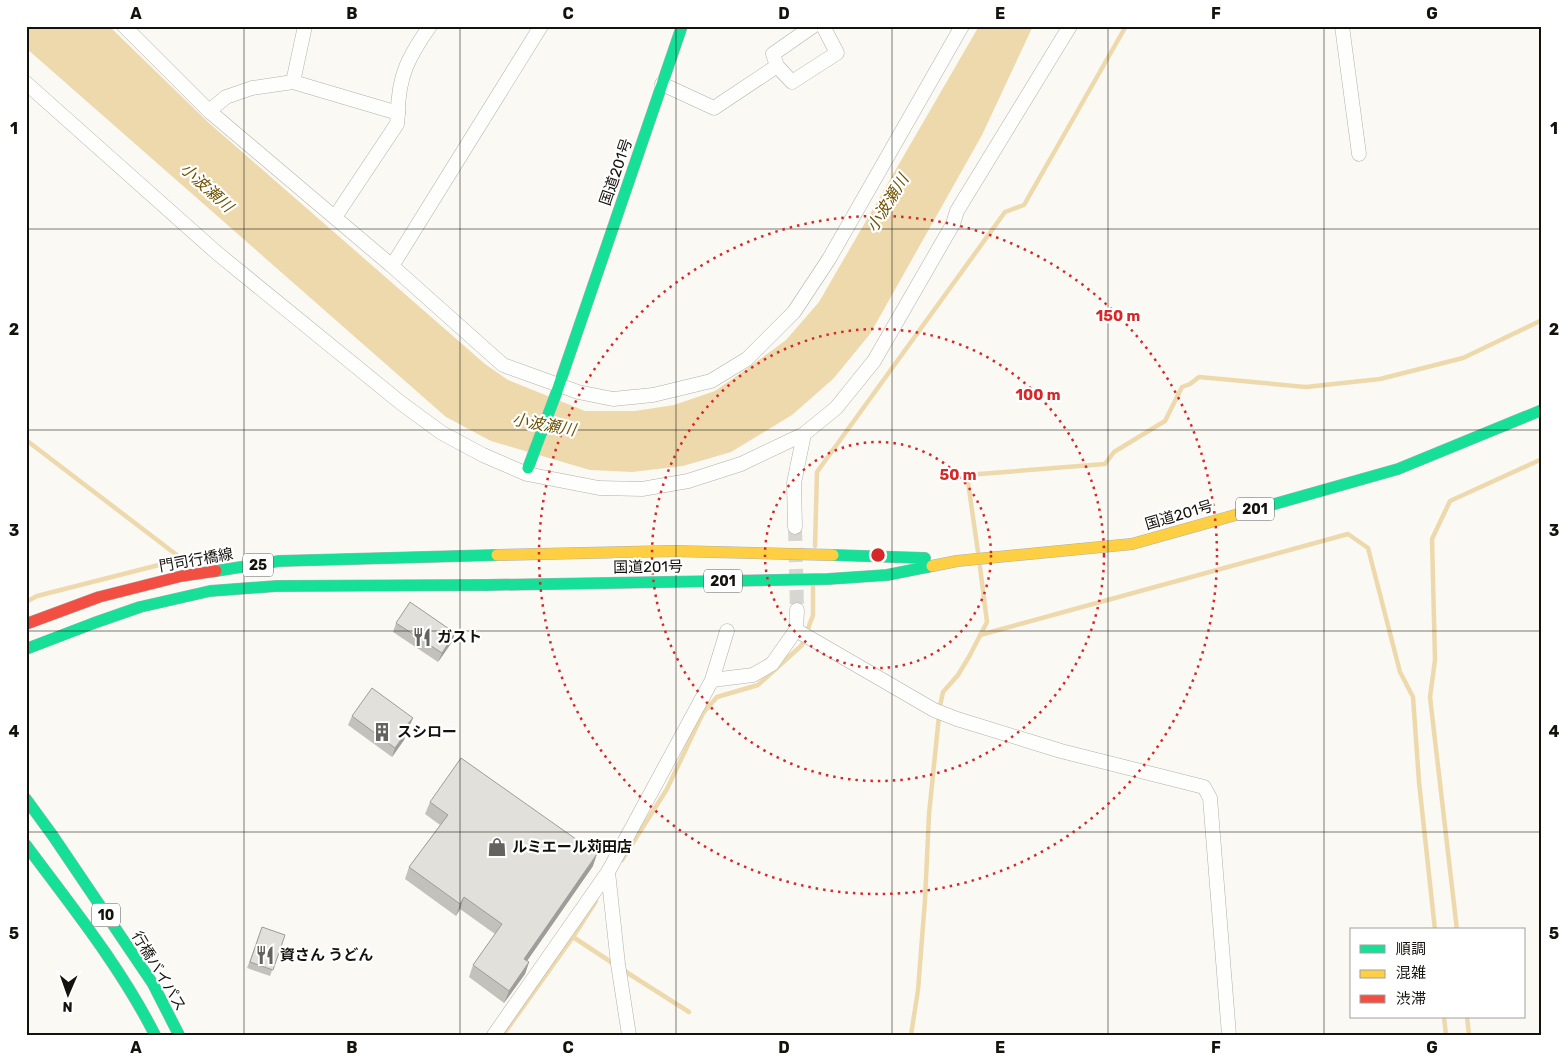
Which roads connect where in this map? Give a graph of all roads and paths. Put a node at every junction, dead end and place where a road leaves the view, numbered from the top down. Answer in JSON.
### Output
{"nodes":[{"id":1,"x":124,"y":26,"type":"edge"},
{"id":2,"x":305,"y":26,"type":"edge"},
{"id":3,"x":430,"y":26,"type":"edge"},
{"id":4,"x":541,"y":26,"type":"edge"},
{"id":5,"x":682,"y":26,"type":"edge"},
{"id":6,"x":813,"y":26,"type":"edge"},
{"id":7,"x":823,"y":26,"type":"edge"},
{"id":8,"x":962,"y":26,"type":"edge"},
{"id":9,"x":1070,"y":26,"type":"edge"},
{"id":10,"x":1342,"y":26,"type":"edge"},
{"id":11,"x":776,"y":66,"type":"junction"},
{"id":12,"x":293,"y":82,"type":"junction"},
{"id":13,"x":26,"y":83,"type":"edge"},
{"id":14,"x":662,"y":84,"type":"junction"},
{"id":15,"x":209,"y":110,"type":"junction"},
{"id":16,"x":398,"y":113,"type":"junction"},
{"id":17,"x":1359,"y":154,"type":"dead end"},
{"id":18,"x":334,"y":217,"type":"junction"},
{"id":19,"x":392,"y":266,"type":"junction"},
{"id":20,"x":558,"y":387,"type":"junction"},
{"id":21,"x":1542,"y":410,"type":"edge"},
{"id":22,"x":804,"y":434,"type":"junction"},
{"id":23,"x":528,"y":468,"type":"dead end"},
{"id":24,"x":795,"y":527,"type":"tunnel mouth"},
{"id":25,"x":497,"y":555,"type":"joint"},
{"id":26,"x":957,"y":560,"type":"junction"},
{"id":27,"x":487,"y":585,"type":"joint"},
{"id":28,"x":797,"y":610,"type":"tunnel mouth"},
{"id":29,"x":26,"y":624,"type":"edge"},
{"id":30,"x":796,"y":630,"type":"junction"},
{"id":31,"x":727,"y":631,"type":"dead end"},
{"id":32,"x":26,"y":649,"type":"edge"},
{"id":33,"x":712,"y":680,"type":"junction"},
{"id":34,"x":26,"y":799,"type":"edge"},
{"id":35,"x":26,"y":845,"type":"edge"},
{"id":36,"x":608,"y":872,"type":"junction"},
{"id":37,"x":156,"y":1035,"type":"edge"},
{"id":38,"x":179,"y":1035,"type":"edge"},
{"id":39,"x":494,"y":1035,"type":"edge"},
{"id":40,"x":628,"y":1035,"type":"edge"},
{"id":41,"x":1229,"y":1035,"type":"edge"}],
"edges":[{"from":1,"to":15,"type":"street"},
{"from":2,"to":12,"type":"street"},
{"from":3,"to":16,"type":"street"},
{"from":4,"to":19,"type":"street"},
{"from":5,"to":14,"type":"main road","name":"国道201号"},
{"from":6,"to":11,"type":"street"},
{"from":7,"to":11,"type":"street"},
{"from":8,"to":20,"type":"street"},
{"from":9,"to":22,"type":"street"},
{"from":10,"to":17,"type":"street"},
{"from":11,"to":14,"type":"street"},
{"from":12,"to":15,"type":"street"},
{"from":12,"to":16,"type":"street"},
{"from":13,"to":22,"type":"street"},
{"from":14,"to":20,"type":"main road","name":"国道201号"},
{"from":15,"to":18,"type":"street"},
{"from":16,"to":18,"type":"street"},
{"from":18,"to":19,"type":"street"},
{"from":19,"to":20,"type":"street"},
{"from":20,"to":23,"type":"main road","name":"国道201号"},
{"from":21,"to":26,"type":"main road","name":"国道201号","number":"201"},
{"from":22,"to":24,"type":"street"},
{"from":25,"to":26,"type":"main road","name":"国道201号","number":"201"},
{"from":25,"to":29,"type":"main road","name":"門司行橋線","number":"25"},
{"from":26,"to":27,"type":"main road","name":"国道201号","number":"201"},
{"from":27,"to":32,"type":"main road","number":"25"},
{"from":28,"to":30,"type":"street"},
{"from":30,"to":33,"type":"street"},
{"from":30,"to":41,"type":"street"},
{"from":31,"to":33,"type":"street"},
{"from":33,"to":36,"type":"street"},
{"from":34,"to":38,"type":"main road","name":"行橋バイパス","number":"10"},
{"from":35,"to":37,"type":"main road","number":"10"},
{"from":36,"to":39,"type":"street"},
{"from":36,"to":40,"type":"street"}]}
